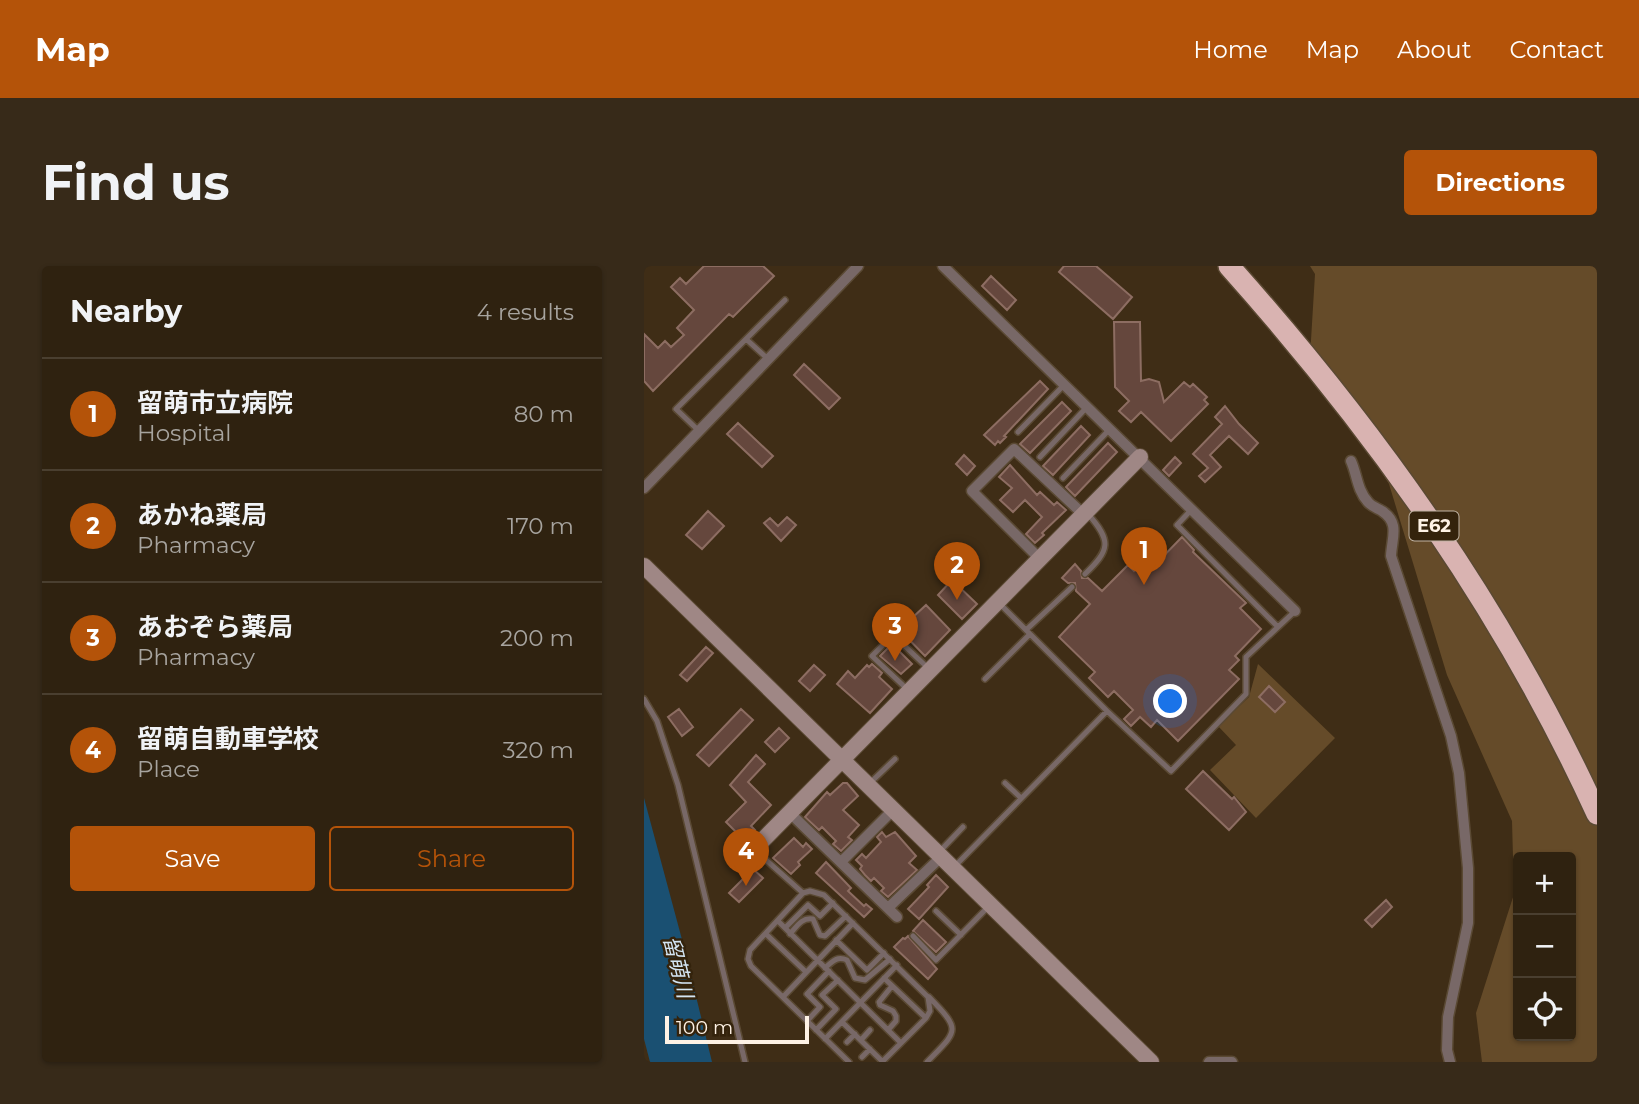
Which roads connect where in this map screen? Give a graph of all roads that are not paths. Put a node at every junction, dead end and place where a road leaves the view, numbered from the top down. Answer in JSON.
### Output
{"nodes":[{"id":1,"x":858,"y":266,"type":"edge"},
{"id":2,"x":943,"y":266,"type":"edge"},
{"id":3,"x":1229,"y":266,"type":"edge"},
{"id":4,"x":1242,"y":266,"type":"edge"},
{"id":5,"x":785,"y":300,"type":"dead end"},
{"id":6,"x":746,"y":338,"type":"junction"},
{"id":7,"x":768,"y":359,"type":"junction"},
{"id":8,"x":1065,"y":384,"type":"junction"},
{"id":9,"x":1087,"y":407,"type":"junction"},
{"id":10,"x":1110,"y":428,"type":"junction"},
{"id":11,"x":699,"y":431,"type":"junction"},
{"id":12,"x":1018,"y":432,"type":"dead end"},
{"id":13,"x":1040,"y":457,"type":"dead end"},
{"id":14,"x":1140,"y":457,"type":"junction"},
{"id":15,"x":1351,"y":461,"type":"dead end"},
{"id":16,"x":1063,"y":478,"type":"dead end"},
{"id":17,"x":644,"y":488,"type":"edge"},
{"id":18,"x":1192,"y":509,"type":"junction"},
{"id":19,"x":1085,"y":513,"type":"junction"},
{"id":20,"x":1040,"y":559,"type":"junction"},
{"id":21,"x":644,"y":566,"type":"edge"},
{"id":22,"x":1085,"y":575,"type":"dead end"},
{"id":23,"x":1072,"y":587,"type":"dead end"},
{"id":24,"x":998,"y":602,"type":"junction"},
{"id":25,"x":1295,"y":611,"type":"joint"},
{"id":26,"x":1278,"y":627,"type":"junction"},
{"id":27,"x":1028,"y":632,"type":"junction"},
{"id":28,"x":931,"y":671,"type":"junction"},
{"id":29,"x":985,"y":679,"type":"dead end"},
{"id":30,"x":910,"y":692,"type":"junction"},
{"id":31,"x":644,"y":699,"type":"edge"},
{"id":32,"x":1107,"y":711,"type":"junction"},
{"id":33,"x":895,"y":759,"type":"dead end"},
{"id":34,"x":843,"y":761,"type":"junction"},
{"id":35,"x":1005,"y":783,"type":"dead end"},
{"id":36,"x":868,"y":786,"type":"junction"},
{"id":37,"x":1597,"y":787,"type":"edge"},
{"id":38,"x":1021,"y":798,"type":"junction"},
{"id":39,"x":893,"y":810,"type":"junction"},
{"id":40,"x":790,"y":813,"type":"junction"},
{"id":41,"x":1597,"y":814,"type":"edge"},
{"id":42,"x":963,"y":827,"type":"dead end"},
{"id":43,"x":754,"y":849,"type":"joint"},
{"id":44,"x":944,"y":859,"type":"junction"},
{"id":45,"x":841,"y":862,"type":"junction"},
{"id":46,"x":803,"y":893,"type":"junction"},
{"id":47,"x":833,"y":903,"type":"junction"},
{"id":48,"x":990,"y":905,"type":"junction"},
{"id":49,"x":888,"y":908,"type":"junction"},
{"id":50,"x":936,"y":911,"type":"dead end"},
{"id":51,"x":846,"y":916,"type":"junction"},
{"id":52,"x":897,"y":917,"type":"dead end"},
{"id":53,"x":778,"y":921,"type":"junction"},
{"id":54,"x":853,"y":923,"type":"junction"},
{"id":55,"x":785,"y":928,"type":"junction"},
{"id":56,"x":766,"y":934,"type":"junction"},
{"id":57,"x":790,"y":934,"type":"junction"},
{"id":58,"x":961,"y":935,"type":"junction"},
{"id":59,"x":913,"y":936,"type":"dead end"},
{"id":60,"x":836,"y":940,"type":"junction"},
{"id":61,"x":884,"y":953,"type":"junction"},
{"id":62,"x":891,"y":959,"type":"junction"},
{"id":63,"x":817,"y":960,"type":"junction"},
{"id":64,"x":897,"y":965,"type":"junction"},
{"id":65,"x":827,"y":970,"type":"junction"},
{"id":66,"x":806,"y":972,"type":"junction"},
{"id":67,"x":884,"y":978,"type":"junction"},
{"id":68,"x":838,"y":980,"type":"junction"},
{"id":69,"x":892,"y":986,"type":"junction"},
{"id":70,"x":783,"y":997,"type":"junction"},
{"id":71,"x":928,"y":997,"type":"junction"},
{"id":72,"x":861,"y":1003,"type":"junction"},
{"id":73,"x":926,"y":1018,"type":"junction"},
{"id":74,"x":807,"y":1021,"type":"junction"},
{"id":75,"x":842,"y":1021,"type":"junction"},
{"id":76,"x":816,"y":1030,"type":"junction"},
{"id":77,"x":870,"y":1030,"type":"dead end"},
{"id":78,"x":888,"y":1030,"type":"junction"},
{"id":79,"x":855,"y":1034,"type":"junction"},
{"id":80,"x":825,"y":1039,"type":"junction"},
{"id":81,"x":861,"y":1040,"type":"junction"},
{"id":82,"x":847,"y":1042,"type":"dead end"},
{"id":83,"x":901,"y":1042,"type":"junction"},
{"id":84,"x":870,"y":1049,"type":"junction"},
{"id":85,"x":862,"y":1057,"type":"dead end"},
{"id":86,"x":746,"y":1062,"type":"edge"},
{"id":87,"x":849,"y":1062,"type":"edge"},
{"id":88,"x":882,"y":1062,"type":"edge"},
{"id":89,"x":927,"y":1062,"type":"edge"},
{"id":90,"x":1151,"y":1062,"type":"edge"},
{"id":91,"x":1209,"y":1062,"type":"edge"},
{"id":92,"x":1232,"y":1062,"type":"edge"},
{"id":93,"x":1450,"y":1062,"type":"edge"}],
"edges":[{"from":1,"to":7,"type":"street"},
{"from":2,"to":8,"type":"street"},
{"from":3,"to":41,"type":"highway","number":"E62"},
{"from":4,"to":37,"type":"highway","number":"E62"},
{"from":5,"to":6,"type":"lane"},
{"from":6,"to":7,"type":"lane"},
{"from":6,"to":11,"type":"lane"},
{"from":7,"to":11,"type":"street"},
{"from":8,"to":9,"type":"street"},
{"from":8,"to":12,"type":"lane"},
{"from":9,"to":10,"type":"street"},
{"from":9,"to":13,"type":"lane"},
{"from":10,"to":14,"type":"street"},
{"from":10,"to":16,"type":"lane"},
{"from":11,"to":17,"type":"street"},
{"from":14,"to":18,"type":"street"},
{"from":14,"to":19,"type":"street"},
{"from":15,"to":93,"type":"street"},
{"from":18,"to":25,"type":"street"},
{"from":18,"to":26,"type":"lane"},
{"from":19,"to":20,"type":"street"},
{"from":19,"to":20,"type":"street"},
{"from":19,"to":22,"type":"lane"},
{"from":20,"to":24,"type":"street"},
{"from":21,"to":34,"type":"street"},
{"from":23,"to":27,"type":"lane"},
{"from":24,"to":27,"type":"lane"},
{"from":24,"to":28,"type":"street"},
{"from":25,"to":26,"type":"lane"},
{"from":26,"to":32,"type":"lane"},
{"from":27,"to":29,"type":"lane"},
{"from":27,"to":32,"type":"lane"},
{"from":28,"to":30,"type":"street"},
{"from":28,"to":30,"type":"lane"},
{"from":30,"to":34,"type":"street"},
{"from":31,"to":86,"type":"lane"},
{"from":32,"to":38,"type":"lane"},
{"from":33,"to":36,"type":"lane"},
{"from":34,"to":36,"type":"street"},
{"from":34,"to":40,"type":"street"},
{"from":35,"to":38,"type":"lane"},
{"from":36,"to":39,"type":"street"},
{"from":38,"to":44,"type":"lane"},
{"from":39,"to":44,"type":"street"},
{"from":39,"to":45,"type":"street"},
{"from":40,"to":43,"type":"street"},
{"from":40,"to":45,"type":"street"},
{"from":42,"to":44,"type":"lane"},
{"from":43,"to":46,"type":"lane"},
{"from":44,"to":48,"type":"street"},
{"from":44,"to":49,"type":"street"},
{"from":45,"to":49,"type":"street"},
{"from":46,"to":47,"type":"lane"},
{"from":46,"to":53,"type":"lane"},
{"from":47,"to":51,"type":"lane"},
{"from":47,"to":55,"type":"lane"},
{"from":48,"to":58,"type":"lane"},
{"from":48,"to":90,"type":"street"},
{"from":49,"to":52,"type":"street"},
{"from":50,"to":58,"type":"lane"},
{"from":51,"to":54,"type":"lane"},
{"from":51,"to":57,"type":"lane"},
{"from":53,"to":55,"type":"lane"},
{"from":53,"to":56,"type":"lane"},
{"from":54,"to":60,"type":"lane"},
{"from":54,"to":61,"type":"lane"},
{"from":55,"to":57,"type":"lane"},
{"from":56,"to":66,"type":"lane"},
{"from":56,"to":70,"type":"lane"},
{"from":57,"to":63,"type":"lane"},
{"from":58,"to":59,"type":"lane"},
{"from":60,"to":61,"type":"lane"},
{"from":60,"to":63,"type":"lane"},
{"from":61,"to":62,"type":"lane"},
{"from":62,"to":64,"type":"lane"},
{"from":62,"to":65,"type":"lane"},
{"from":63,"to":65,"type":"lane"},
{"from":63,"to":66,"type":"lane"},
{"from":64,"to":67,"type":"lane"},
{"from":64,"to":71,"type":"lane"},
{"from":65,"to":68,"type":"lane"},
{"from":65,"to":74,"type":"lane"},
{"from":66,"to":70,"type":"lane"},
{"from":67,"to":69,"type":"lane"},
{"from":67,"to":72,"type":"lane"},
{"from":68,"to":72,"type":"lane"},
{"from":68,"to":76,"type":"lane"},
{"from":69,"to":73,"type":"lane"},
{"from":69,"to":78,"type":"lane"},
{"from":70,"to":74,"type":"lane"},
{"from":71,"to":73,"type":"lane"},
{"from":71,"to":89,"type":"lane"},
{"from":72,"to":75,"type":"lane"},
{"from":72,"to":78,"type":"lane"},
{"from":73,"to":83,"type":"lane"},
{"from":74,"to":76,"type":"lane"},
{"from":75,"to":79,"type":"lane"},
{"from":75,"to":80,"type":"lane"},
{"from":76,"to":80,"type":"lane"},
{"from":77,"to":81,"type":"lane"},
{"from":78,"to":83,"type":"lane"},
{"from":79,"to":81,"type":"lane"},
{"from":79,"to":82,"type":"lane"},
{"from":80,"to":87,"type":"lane"},
{"from":81,"to":84,"type":"lane"},
{"from":83,"to":88,"type":"lane"},
{"from":84,"to":85,"type":"lane"},
{"from":84,"to":88,"type":"lane"},
{"from":91,"to":92,"type":"street"}]}
